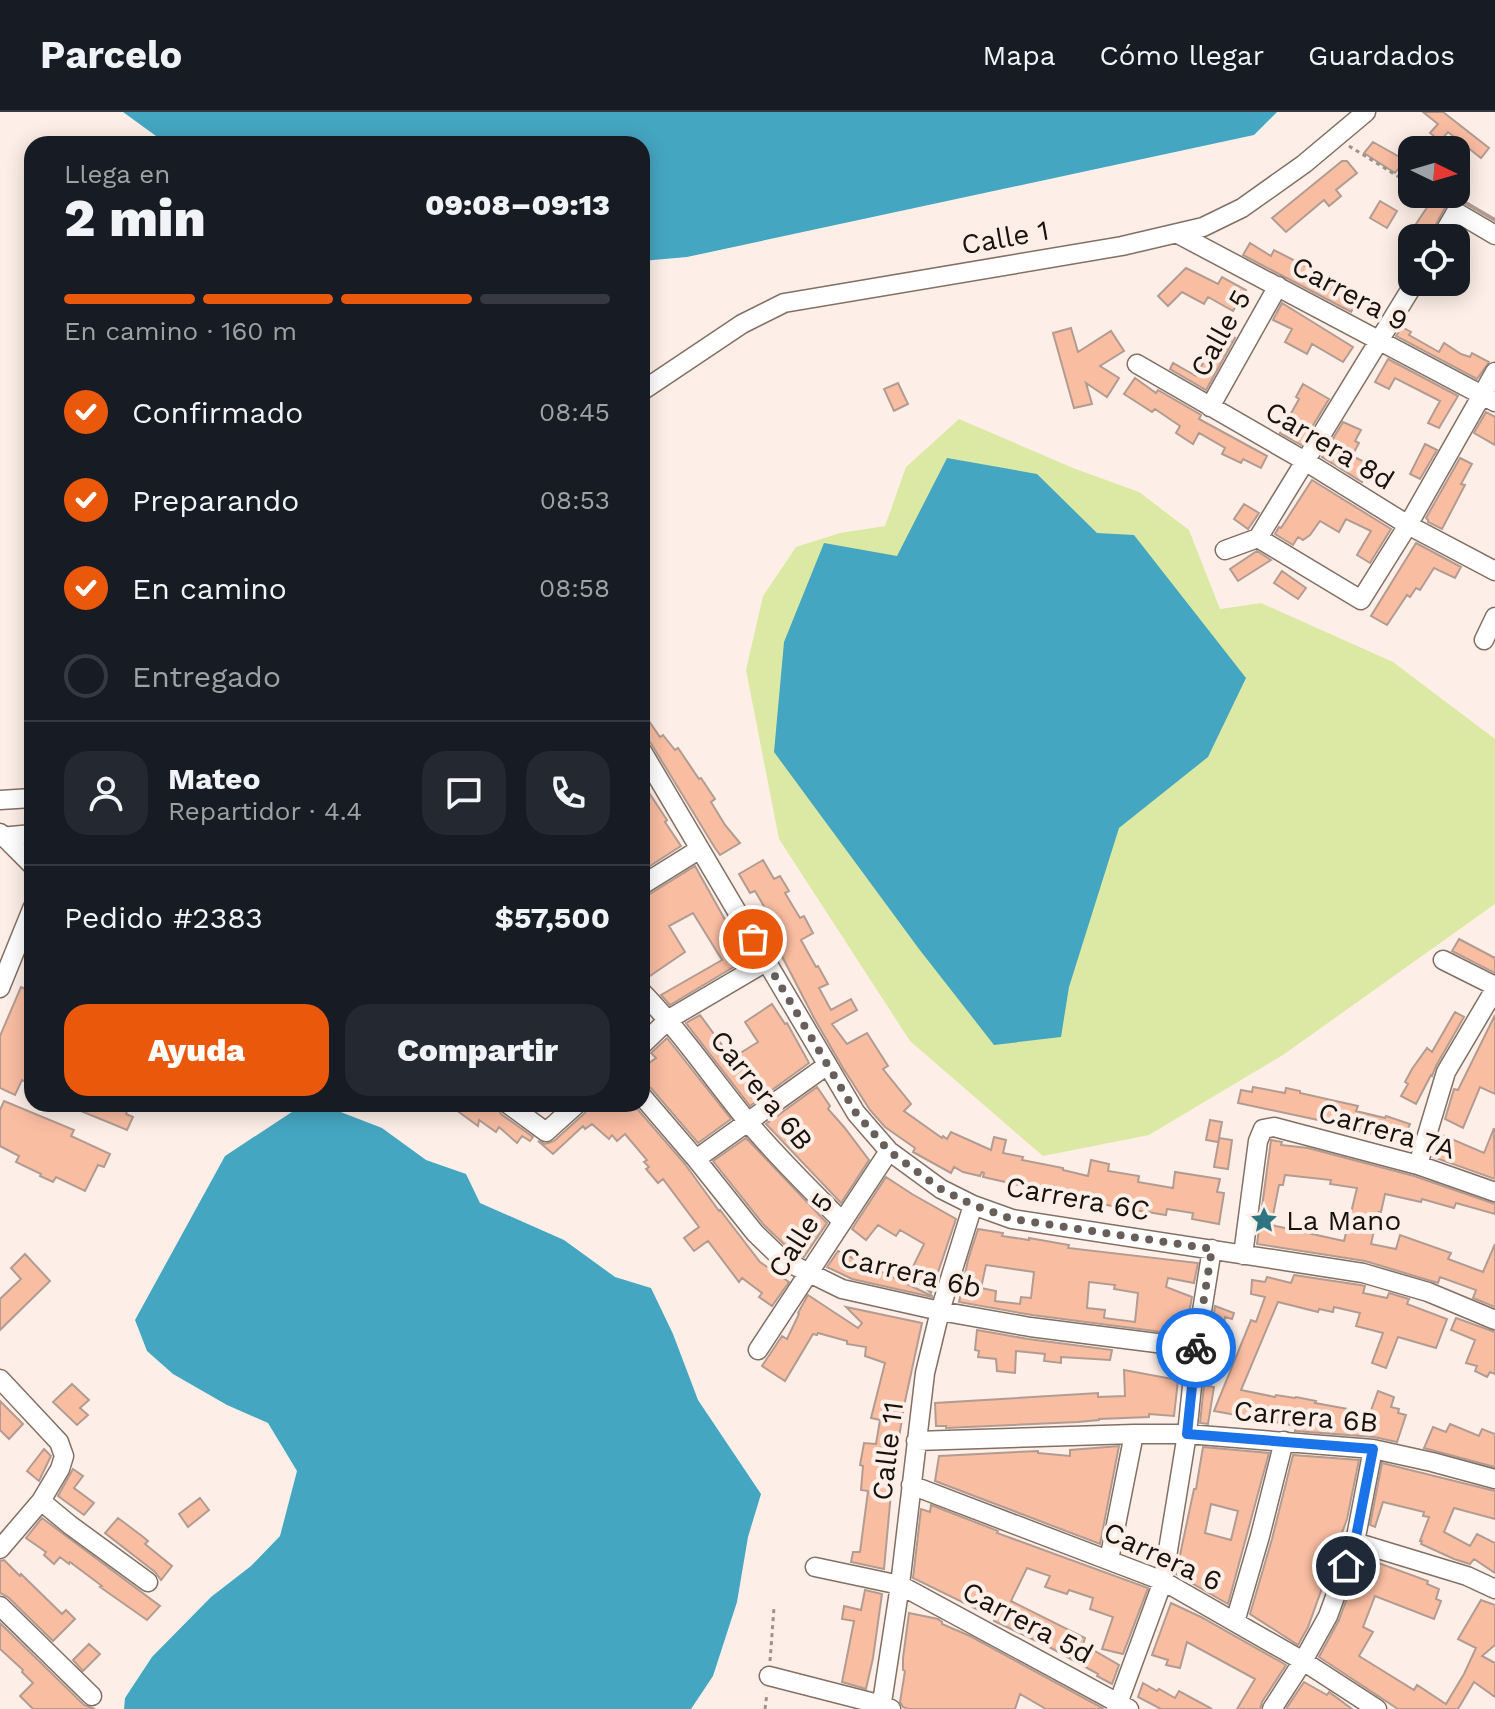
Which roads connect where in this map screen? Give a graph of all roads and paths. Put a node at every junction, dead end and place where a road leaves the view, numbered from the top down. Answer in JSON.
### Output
{"nodes":[{"id":1,"x":1366,"y":112,"type":"edge"},
{"id":2,"x":1335,"y":138,"type":"junction"},
{"id":3,"x":1398,"y":176,"type":"edge"},
{"id":4,"x":1449,"y":224,"type":"edge"},
{"id":5,"x":1178,"y":234,"type":"junction"},
{"id":6,"x":1495,"y":235,"type":"edge"},
{"id":7,"x":1278,"y":286,"type":"junction"},
{"id":8,"x":1407,"y":296,"type":"edge"},
{"id":9,"x":1380,"y":340,"type":"junction"},
{"id":10,"x":1137,"y":364,"type":"dead end"},
{"id":11,"x":1495,"y":372,"type":"edge"},
{"id":12,"x":650,"y":386,"type":"edge"},
{"id":13,"x":1488,"y":398,"type":"edge"},
{"id":14,"x":1210,"y":407,"type":"junction"},
{"id":15,"x":1305,"y":461,"type":"junction"},
{"id":16,"x":1408,"y":525,"type":"junction"},
{"id":17,"x":1258,"y":538,"type":"junction"},
{"id":18,"x":1225,"y":550,"type":"dead end"},
{"id":19,"x":1495,"y":571,"type":"edge"},
{"id":20,"x":1495,"y":617,"type":"edge"},
{"id":21,"x":1484,"y":640,"type":"dead end"},
{"id":22,"x":650,"y":782,"type":"edge"},
{"id":23,"x":24,"y":798,"type":"edge"},
{"id":24,"x":0,"y":800,"type":"edge"},
{"id":25,"x":24,"y":835,"type":"edge"},
{"id":26,"x":2,"y":836,"type":"edge"},
{"id":27,"x":700,"y":849,"type":"junction"},
{"id":28,"x":24,"y":857,"type":"edge"},
{"id":29,"x":650,"y":880,"type":"edge"},
{"id":30,"x":24,"y":929,"type":"edge"},
{"id":31,"x":1443,"y":960,"type":"dead end"},
{"id":32,"x":766,"y":962,"type":"junction"},
{"id":33,"x":0,"y":988,"type":"edge"},
{"id":34,"x":1495,"y":988,"type":"edge"},
{"id":35,"x":650,"y":1000,"type":"edge"},
{"id":36,"x":669,"y":1019,"type":"junction"},
{"id":37,"x":650,"y":1037,"type":"edge"},
{"id":38,"x":826,"y":1066,"type":"junction"},
{"id":39,"x":650,"y":1105,"type":"edge"},
{"id":40,"x":519,"y":1112,"type":"edge"},
{"id":41,"x":568,"y":1112,"type":"edge"},
{"id":42,"x":748,"y":1122,"type":"junction"},
{"id":43,"x":889,"y":1151,"type":"junction"},
{"id":44,"x":696,"y":1159,"type":"junction"},
{"id":45,"x":1418,"y":1165,"type":"junction"},
{"id":46,"x":1495,"y":1192,"type":"edge"},
{"id":47,"x":973,"y":1205,"type":"junction"},
{"id":48,"x":842,"y":1221,"type":"junction"},
{"id":49,"x":1212,"y":1249,"type":"junction"},
{"id":50,"x":1243,"y":1255,"type":"junction"},
{"id":51,"x":808,"y":1274,"type":"junction"},
{"id":52,"x":940,"y":1311,"type":"junction"},
{"id":53,"x":1495,"y":1320,"type":"edge"},
{"id":54,"x":1196,"y":1348,"type":"junction"},
{"id":55,"x":758,"y":1350,"type":"dead end"},
{"id":56,"x":0,"y":1379,"type":"edge"},
{"id":57,"x":1134,"y":1434,"type":"junction"},
{"id":58,"x":1187,"y":1434,"type":"junction"},
{"id":59,"x":916,"y":1441,"type":"junction"},
{"id":60,"x":1284,"y":1441,"type":"junction"},
{"id":61,"x":1373,"y":1449,"type":"junction"},
{"id":62,"x":1495,"y":1479,"type":"edge"},
{"id":63,"x":911,"y":1485,"type":"junction"},
{"id":64,"x":41,"y":1501,"type":"junction"},
{"id":65,"x":1355,"y":1542,"type":"junction"},
{"id":66,"x":0,"y":1549,"type":"edge"},
{"id":67,"x":1109,"y":1560,"type":"junction"},
{"id":68,"x":815,"y":1567,"type":"dead end"},
{"id":69,"x":1163,"y":1581,"type":"junction"},
{"id":70,"x":148,"y":1582,"type":"dead end"},
{"id":71,"x":900,"y":1585,"type":"junction"},
{"id":72,"x":1495,"y":1589,"type":"edge"},
{"id":73,"x":0,"y":1606,"type":"edge"},
{"id":74,"x":1235,"y":1622,"type":"junction"},
{"id":75,"x":1303,"y":1661,"type":"junction"},
{"id":76,"x":769,"y":1676,"type":"dead end"},
{"id":77,"x":92,"y":1696,"type":"dead end"},
{"id":78,"x":1121,"y":1707,"type":"edge"},
{"id":79,"x":885,"y":1708,"type":"edge"},
{"id":80,"x":1272,"y":1709,"type":"edge"},
{"id":81,"x":1377,"y":1709,"type":"edge"}],
"edges":[{"from":1,"to":2,"type":"street","name":"Calle 1"},
{"from":2,"to":3,"type":"path"},
{"from":2,"to":5,"type":"street","name":"Calle 1"},
{"from":4,"to":6,"type":"street"},
{"from":5,"to":7,"type":"street","name":"Carrera 9"},
{"from":5,"to":12,"type":"street","name":"Calle 1"},
{"from":7,"to":9,"type":"street","name":"Carrera 9"},
{"from":7,"to":14,"type":"street","name":"Calle 5"},
{"from":8,"to":9,"type":"street"},
{"from":9,"to":13,"type":"street","name":"Carrera 9"},
{"from":9,"to":15,"type":"street"},
{"from":10,"to":14,"type":"street","name":"Carrera 8d"},
{"from":11,"to":13,"type":"street"},
{"from":13,"to":16,"type":"street"},
{"from":14,"to":15,"type":"street","name":"Carrera 8d"},
{"from":15,"to":16,"type":"street","name":"Carrera 8d"},
{"from":15,"to":17,"type":"street"},
{"from":16,"to":17,"type":"street"},
{"from":16,"to":19,"type":"street","name":"Carrera 8d"},
{"from":17,"to":18,"type":"street"},
{"from":20,"to":21,"type":"street"},
{"from":22,"to":27,"type":"street","name":"Carrera 6C"},
{"from":23,"to":24,"type":"street"},
{"from":25,"to":26,"type":"street"},
{"from":26,"to":28,"type":"street"},
{"from":27,"to":29,"type":"street"},
{"from":27,"to":32,"type":"street","name":"Carrera 6C"},
{"from":30,"to":33,"type":"street"},
{"from":31,"to":34,"type":"street"},
{"from":32,"to":36,"type":"street"},
{"from":32,"to":38,"type":"street","name":"Carrera 6C"},
{"from":34,"to":45,"type":"street"},
{"from":35,"to":36,"type":"street","name":"Carrera 6B"},
{"from":36,"to":37,"type":"street"},
{"from":36,"to":42,"type":"street","name":"Carrera 6B"},
{"from":38,"to":42,"type":"street"},
{"from":38,"to":43,"type":"street","name":"Carrera 6C"},
{"from":39,"to":44,"type":"street","name":"Carrera 6b"},
{"from":40,"to":41,"type":"street"},
{"from":42,"to":44,"type":"street"},
{"from":42,"to":48,"type":"street","name":"Carrera 6B"},
{"from":43,"to":47,"type":"street","name":"Carrera 6C"},
{"from":43,"to":48,"type":"street","name":"Calle 5"},
{"from":44,"to":51,"type":"street","name":"Carrera 6b"},
{"from":45,"to":46,"type":"street","name":"Carrera 7A"},
{"from":45,"to":50,"type":"street","name":"Carrera 7A"},
{"from":47,"to":49,"type":"street","name":"Carrera 6C"},
{"from":47,"to":52,"type":"street","name":"Calle 11"},
{"from":48,"to":51,"type":"street","name":"Calle 5"},
{"from":49,"to":50,"type":"street","name":"Carrera 6C"},
{"from":49,"to":54,"type":"street"},
{"from":50,"to":53,"type":"street","name":"Carrera 6C"},
{"from":51,"to":52,"type":"street","name":"Carrera 6b"},
{"from":51,"to":55,"type":"street","name":"Calle 5"},
{"from":52,"to":54,"type":"street","name":"Carrera 6b"},
{"from":52,"to":59,"type":"street","name":"Calle 11"},
{"from":54,"to":58,"type":"street"},
{"from":56,"to":64,"type":"street"},
{"from":57,"to":58,"type":"street","name":"Carrera 6B"},
{"from":57,"to":59,"type":"street","name":"Carrera 6B"},
{"from":57,"to":67,"type":"street"},
{"from":58,"to":60,"type":"street","name":"Carrera 6B"},
{"from":58,"to":69,"type":"street"},
{"from":59,"to":63,"type":"street","name":"Calle 11"},
{"from":60,"to":61,"type":"street","name":"Carrera 6B"},
{"from":60,"to":74,"type":"street"},
{"from":61,"to":62,"type":"street","name":"Carrera 6B"},
{"from":61,"to":65,"type":"street"},
{"from":63,"to":67,"type":"street","name":"Carrera 6"},
{"from":63,"to":71,"type":"street","name":"Calle 11"},
{"from":64,"to":66,"type":"street"},
{"from":64,"to":70,"type":"street"},
{"from":65,"to":72,"type":"street"},
{"from":65,"to":75,"type":"street"},
{"from":67,"to":69,"type":"street","name":"Carrera 6"},
{"from":68,"to":71,"type":"street","name":"Carrera 5d"},
{"from":69,"to":74,"type":"street","name":"Carrera 6"},
{"from":69,"to":78,"type":"street"},
{"from":71,"to":78,"type":"street","name":"Carrera 5d"},
{"from":71,"to":79,"type":"street","name":"Calle 11"},
{"from":73,"to":77,"type":"street"},
{"from":74,"to":75,"type":"street","name":"Carrera 6"},
{"from":75,"to":80,"type":"street"},
{"from":75,"to":81,"type":"street","name":"Carrera 6"},
{"from":76,"to":79,"type":"street"}]}
